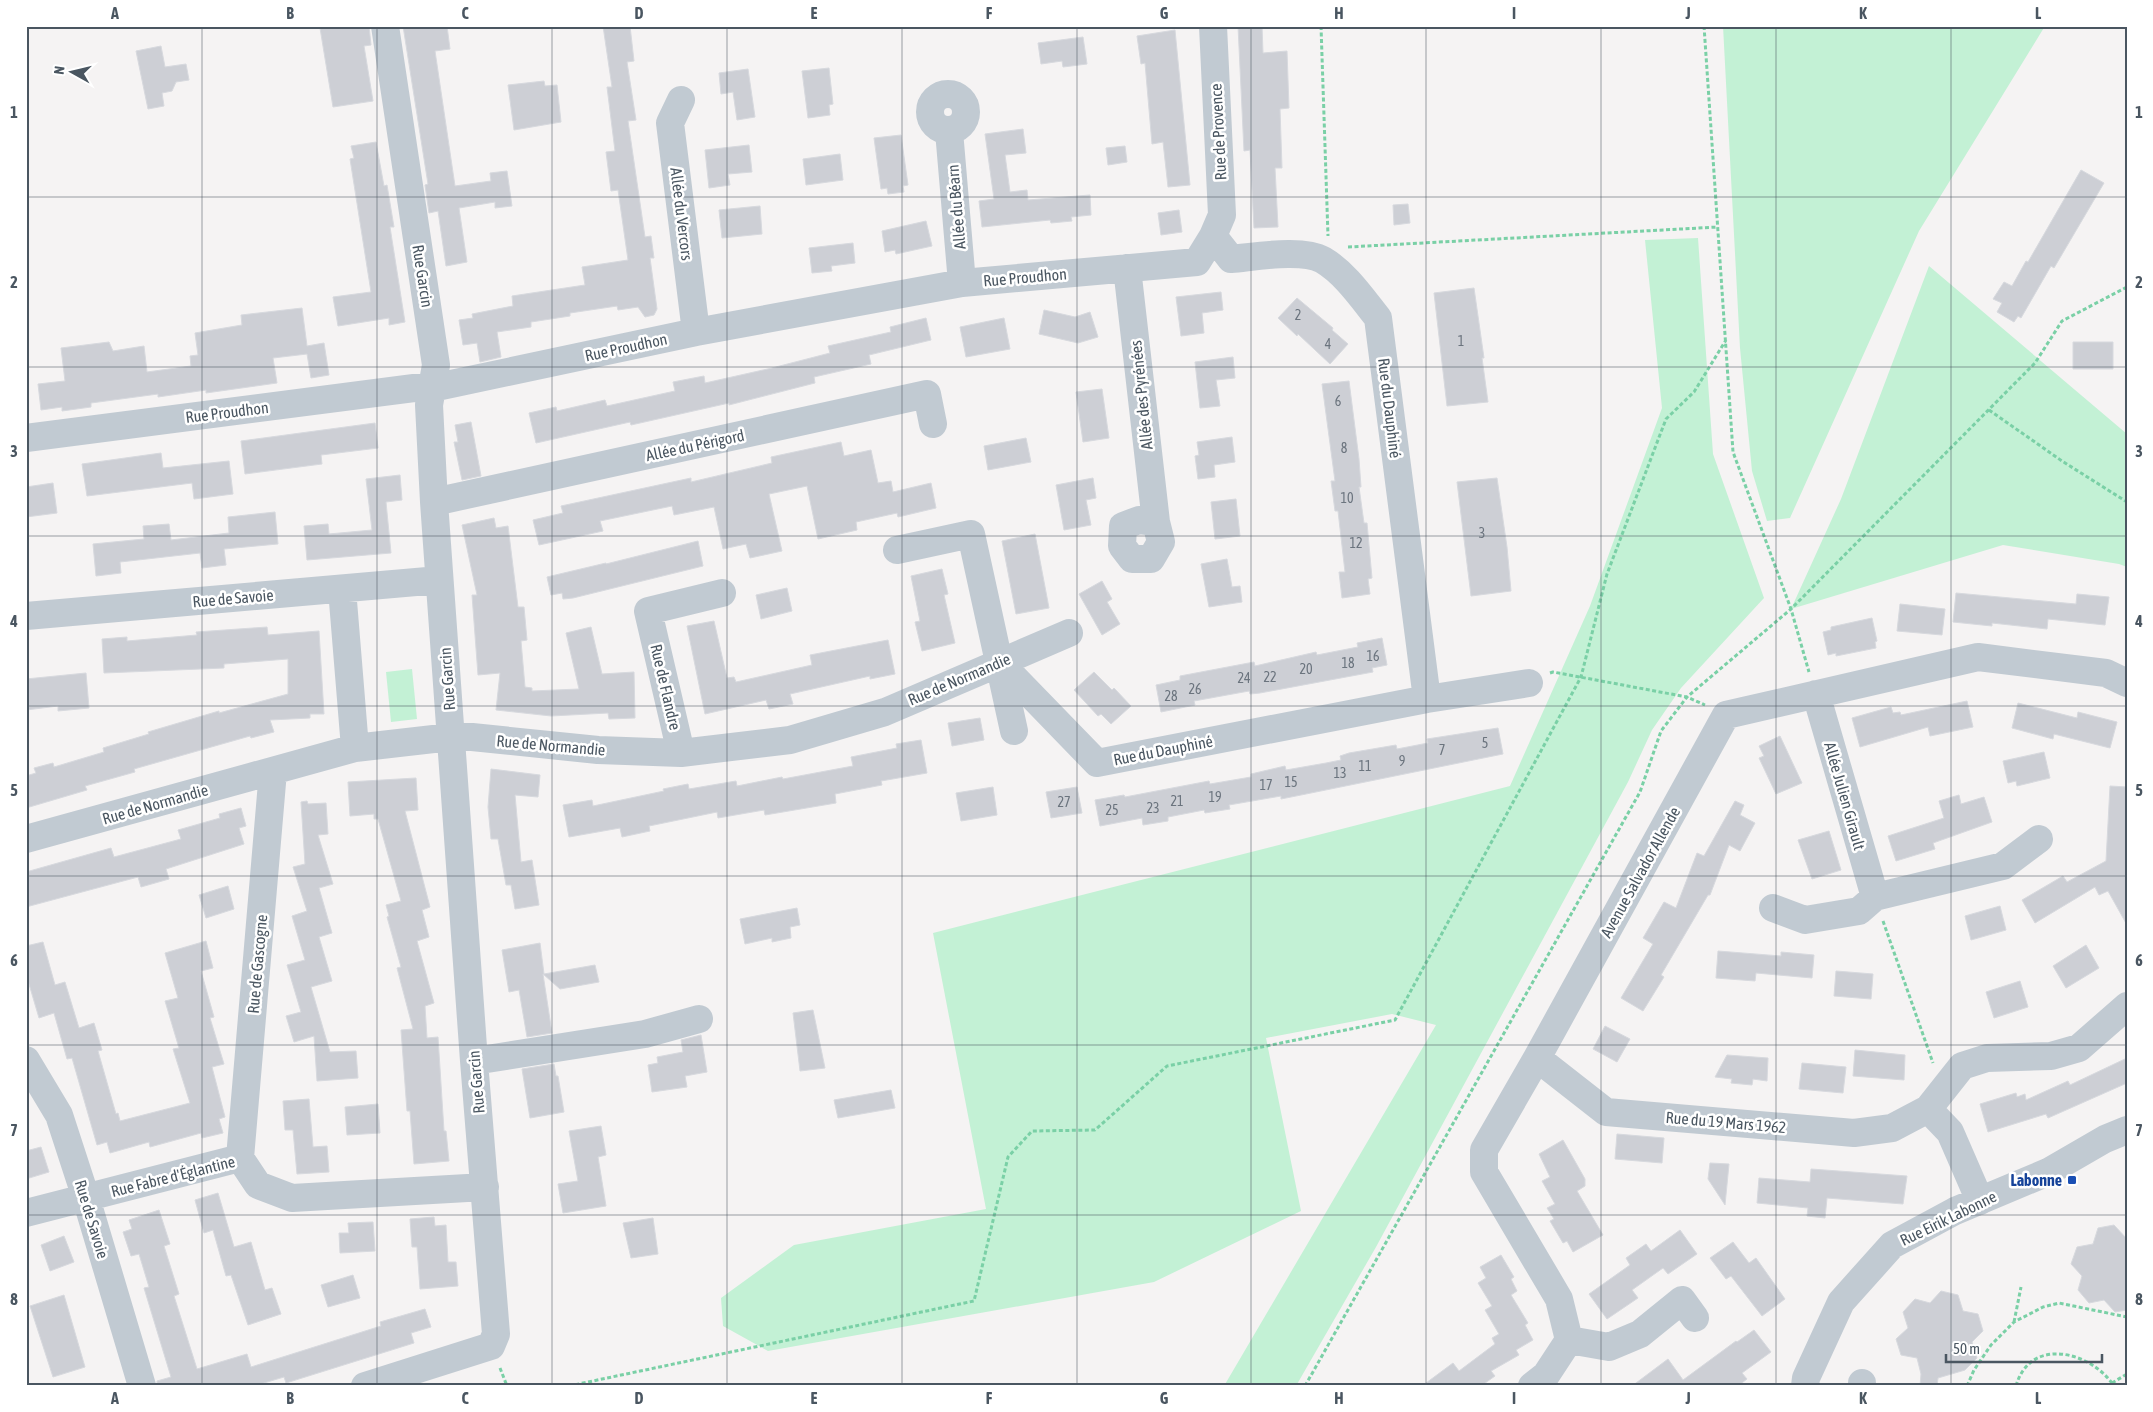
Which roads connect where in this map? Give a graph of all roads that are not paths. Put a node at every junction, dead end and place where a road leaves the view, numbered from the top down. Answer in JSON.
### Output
{"nodes":[{"id":1,"x":385,"y":26,"type":"edge"},
{"id":2,"x":1213,"y":26,"type":"edge"},
{"id":3,"x":681,"y":100,"type":"dead end"},
{"id":4,"x":949,"y":130,"type":"dead end"},
{"id":5,"x":1213,"y":236,"type":"junction"},
{"id":6,"x":1127,"y":268,"type":"junction"},
{"id":7,"x":962,"y":283,"type":"junction"},
{"id":8,"x":696,"y":332,"type":"junction"},
{"id":9,"x":432,"y":388,"type":"junction"},
{"id":10,"x":933,"y":424,"type":"dead end"},
{"id":11,"x":26,"y":438,"type":"edge"},
{"id":12,"x":434,"y":502,"type":"junction"},
{"id":13,"x":1156,"y":522,"type":"dead end"},
{"id":14,"x":897,"y":550,"type":"dead end"},
{"id":15,"x":439,"y":580,"type":"junction"},
{"id":16,"x":342,"y":589,"type":"junction"},
{"id":17,"x":722,"y":593,"type":"dead end"},
{"id":18,"x":26,"y":616,"type":"edge"},
{"id":19,"x":1068,"y":633,"type":"dead end"},
{"id":20,"x":999,"y":662,"type":"junction"},
{"id":21,"x":1529,"y":683,"type":"road end"},
{"id":22,"x":2127,"y":683,"type":"edge"},
{"id":23,"x":1816,"y":694,"type":"junction"},
{"id":24,"x":1427,"y":699,"type":"junction"},
{"id":25,"x":1014,"y":731,"type":"dead end"},
{"id":26,"x":451,"y":737,"type":"junction"},
{"id":27,"x":355,"y":748,"type":"junction"},
{"id":28,"x":681,"y":753,"type":"junction"},
{"id":29,"x":273,"y":770,"type":"junction"},
{"id":30,"x":2039,"y":838,"type":"dead end"},
{"id":31,"x":26,"y":840,"type":"edge"},
{"id":32,"x":1875,"y":897,"type":"junction"},
{"id":33,"x":1773,"y":908,"type":"dead end"},
{"id":34,"x":2127,"y":1006,"type":"edge"},
{"id":35,"x":699,"y":1019,"type":"dead end"},
{"id":36,"x":1538,"y":1058,"type":"junction"},
{"id":37,"x":26,"y":1060,"type":"edge"},
{"id":38,"x":474,"y":1061,"type":"junction"},
{"id":39,"x":1935,"y":1099,"type":"junction"},
{"id":40,"x":2127,"y":1130,"type":"edge"},
{"id":41,"x":240,"y":1158,"type":"junction"},
{"id":42,"x":485,"y":1187,"type":"junction"},
{"id":43,"x":86,"y":1198,"type":"junction"},
{"id":44,"x":1980,"y":1201,"type":"junction"},
{"id":45,"x":26,"y":1212,"type":"edge"},
{"id":46,"x":1695,"y":1318,"type":"dead end"},
{"id":47,"x":1569,"y":1340,"type":"junction"},
{"id":48,"x":142,"y":1386,"type":"edge"},
{"id":49,"x":365,"y":1386,"type":"edge"},
{"id":50,"x":1532,"y":1386,"type":"edge"},
{"id":51,"x":1805,"y":1386,"type":"edge"}],
"edges":[{"from":1,"to":9,"type":"street","name":"Rue Garcin"},
{"from":2,"to":5,"type":"street","name":"Rue de Provence"},
{"from":3,"to":8,"type":"street","name":"Allée du Vercors"},
{"from":4,"to":7,"type":"street","name":"Allée du Béarn"},
{"from":5,"to":6,"type":"street","name":"Rue Proudhon"},
{"from":5,"to":24,"type":"street","name":"Rue du Dauphiné"},
{"from":6,"to":7,"type":"street","name":"Rue Proudhon"},
{"from":6,"to":13,"type":"street","name":"Allée des Pyrénées"},
{"from":7,"to":8,"type":"street","name":"Rue Proudhon"},
{"from":8,"to":9,"type":"street","name":"Rue Proudhon"},
{"from":9,"to":11,"type":"street","name":"Rue Proudhon"},
{"from":9,"to":12,"type":"street","name":"Rue Garcin"},
{"from":10,"to":12,"type":"street","name":"Allée du Périgord"},
{"from":12,"to":15,"type":"street","name":"Rue Garcin"},
{"from":14,"to":20,"type":"street"},
{"from":15,"to":16,"type":"street","name":"Rue de Savoie"},
{"from":15,"to":26,"type":"street","name":"Rue Garcin"},
{"from":16,"to":18,"type":"street","name":"Rue de Savoie"},
{"from":16,"to":27,"type":"street"},
{"from":17,"to":28,"type":"street","name":"Rue de Flandre"},
{"from":19,"to":20,"type":"street","name":"Rue de Normandie"},
{"from":20,"to":24,"type":"street","name":"Rue du Dauphiné"},
{"from":20,"to":25,"type":"street"},
{"from":20,"to":28,"type":"street","name":"Rue de Normandie"},
{"from":21,"to":24,"type":"street","name":"Rue du Dauphiné"},
{"from":22,"to":23,"type":"street"},
{"from":23,"to":32,"type":"street","name":"Allée Julien Girault"},
{"from":23,"to":36,"type":"street","name":"Avenue Salvador Allende"},
{"from":26,"to":27,"type":"street","name":"Rue de Normandie"},
{"from":26,"to":28,"type":"street","name":"Rue de Normandie"},
{"from":26,"to":38,"type":"street","name":"Rue Garcin"},
{"from":27,"to":29,"type":"street","name":"Rue de Normandie"},
{"from":29,"to":31,"type":"street","name":"Rue de Normandie"},
{"from":29,"to":41,"type":"street","name":"Rue de Gascogne"},
{"from":30,"to":32,"type":"street"},
{"from":32,"to":33,"type":"street"},
{"from":34,"to":39,"type":"street"},
{"from":35,"to":38,"type":"street"},
{"from":36,"to":39,"type":"street","name":"Rue du 19 Mars 1962"},
{"from":36,"to":47,"type":"street","name":"Avenue Salvador Allende"},
{"from":37,"to":43,"type":"street","name":"Rue de Savoie"},
{"from":38,"to":42,"type":"street","name":"Rue Garcin"},
{"from":39,"to":44,"type":"street"},
{"from":40,"to":44,"type":"street","name":"Rue Eirik Labonne"},
{"from":41,"to":42,"type":"street","name":"Rue Fabre d'Églantine"},
{"from":41,"to":43,"type":"street","name":"Rue Fabre d'Églantine"},
{"from":42,"to":49,"type":"street","name":"Rue Garcin"},
{"from":43,"to":45,"type":"street","name":"Rue Fabre d'Églantine"},
{"from":43,"to":48,"type":"street","name":"Rue de Savoie"},
{"from":44,"to":51,"type":"street","name":"Rue Eirik Labonne"},
{"from":46,"to":47,"type":"street"},
{"from":47,"to":50,"type":"street"}]}
